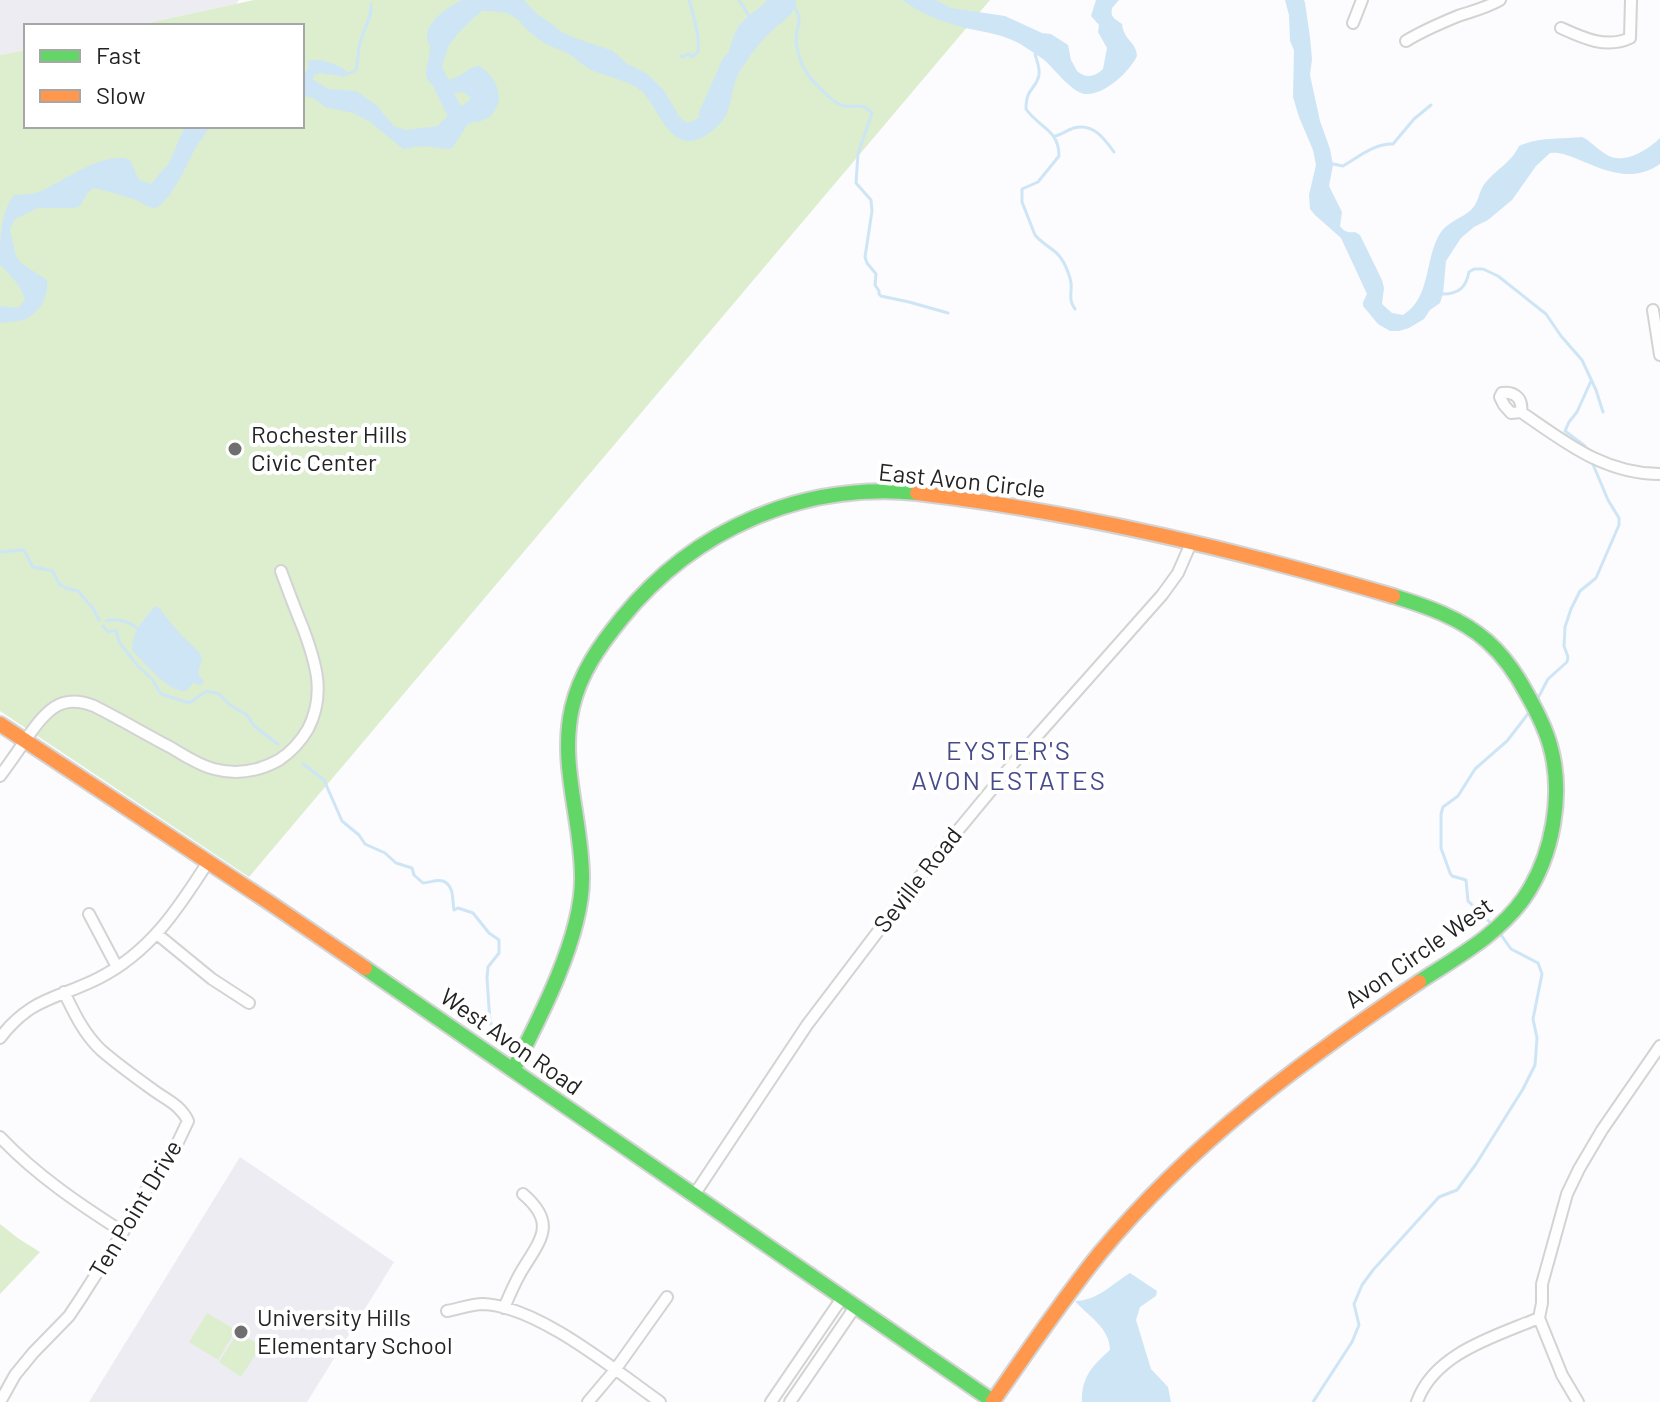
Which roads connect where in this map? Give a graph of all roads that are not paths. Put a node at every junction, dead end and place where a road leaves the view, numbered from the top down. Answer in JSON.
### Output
{"nodes":[{"id":1,"x":1362,"y":0,"type":"edge"},
{"id":2,"x":1500,"y":0,"type":"edge"},
{"id":3,"x":1631,"y":0,"type":"edge"},
{"id":4,"x":1353,"y":23,"type":"dead end"},
{"id":5,"x":1561,"y":28,"type":"dead end"},
{"id":6,"x":1406,"y":41,"type":"dead end"},
{"id":7,"x":1653,"y":310,"type":"dead end"},
{"id":8,"x":1660,"y":355,"type":"edge"},
{"id":9,"x":1521,"y":412,"type":"dead end"},
{"id":10,"x":1660,"y":474,"type":"edge"},
{"id":11,"x":1191,"y":543,"type":"junction"},
{"id":12,"x":281,"y":571,"type":"dead end"},
{"id":13,"x":0,"y":724,"type":"edge"},
{"id":14,"x":25,"y":741,"type":"junction"},
{"id":15,"x":0,"y":776,"type":"edge"},
{"id":16,"x":208,"y":862,"type":"junction"},
{"id":17,"x":89,"y":914,"type":"dead end"},
{"id":18,"x":157,"y":934,"type":"junction"},
{"id":19,"x":117,"y":967,"type":"junction"},
{"id":20,"x":64,"y":992,"type":"junction"},
{"id":21,"x":249,"y":1003,"type":"dead end"},
{"id":22,"x":0,"y":1038,"type":"edge"},
{"id":23,"x":1660,"y":1046,"type":"edge"},
{"id":24,"x":513,"y":1070,"type":"junction"},
{"id":25,"x":0,"y":1137,"type":"edge"},
{"id":26,"x":523,"y":1194,"type":"dead end"},
{"id":27,"x":694,"y":1195,"type":"junction"},
{"id":28,"x":123,"y":1232,"type":"junction"},
{"id":29,"x":667,"y":1297,"type":"dead end"},
{"id":30,"x":849,"y":1303,"type":"junction"},
{"id":31,"x":504,"y":1308,"type":"junction"},
{"id":32,"x":447,"y":1311,"type":"dead end"},
{"id":33,"x":1539,"y":1318,"type":"junction"},
{"id":34,"x":615,"y":1370,"type":"junction"},
{"id":35,"x":0,"y":1402,"type":"edge"},
{"id":36,"x":588,"y":1402,"type":"edge"},
{"id":37,"x":660,"y":1402,"type":"edge"},
{"id":38,"x":771,"y":1402,"type":"edge"},
{"id":39,"x":790,"y":1402,"type":"edge"},
{"id":40,"x":994,"y":1402,"type":"edge"},
{"id":41,"x":1417,"y":1402,"type":"edge"},
{"id":42,"x":1578,"y":1402,"type":"edge"}],
"edges":[{"from":1,"to":4,"type":"street"},
{"from":2,"to":6,"type":"street"},
{"from":3,"to":5,"type":"street"},
{"from":7,"to":8,"type":"street"},
{"from":9,"to":10,"type":"street"},
{"from":11,"to":24,"type":"street","name":"East Avon Circle"},
{"from":11,"to":27,"type":"street","name":"Seville Road"},
{"from":11,"to":40,"type":"street","name":"Avon Circle West"},
{"from":12,"to":14,"type":"street"},
{"from":13,"to":14,"type":"street","name":"West Avon Road"},
{"from":14,"to":15,"type":"street"},
{"from":14,"to":16,"type":"street","name":"West Avon Road"},
{"from":16,"to":18,"type":"street"},
{"from":16,"to":24,"type":"street","name":"West Avon Road"},
{"from":17,"to":19,"type":"street"},
{"from":18,"to":19,"type":"street"},
{"from":18,"to":21,"type":"street"},
{"from":19,"to":20,"type":"street"},
{"from":20,"to":22,"type":"street"},
{"from":20,"to":28,"type":"street","name":"Ten Point Drive"},
{"from":23,"to":33,"type":"street"},
{"from":24,"to":27,"type":"street","name":"West Avon Road"},
{"from":25,"to":28,"type":"street"},
{"from":26,"to":31,"type":"street"},
{"from":27,"to":30,"type":"street","name":"West Avon Road"},
{"from":28,"to":35,"type":"street","name":"Ten Point Drive"},
{"from":29,"to":34,"type":"street"},
{"from":30,"to":38,"type":"street"},
{"from":30,"to":39,"type":"street"},
{"from":30,"to":40,"type":"street","name":"West Avon Road"},
{"from":31,"to":32,"type":"street"},
{"from":31,"to":34,"type":"street"},
{"from":33,"to":41,"type":"street"},
{"from":33,"to":42,"type":"street"},
{"from":34,"to":36,"type":"street"},
{"from":34,"to":37,"type":"street"}]}
